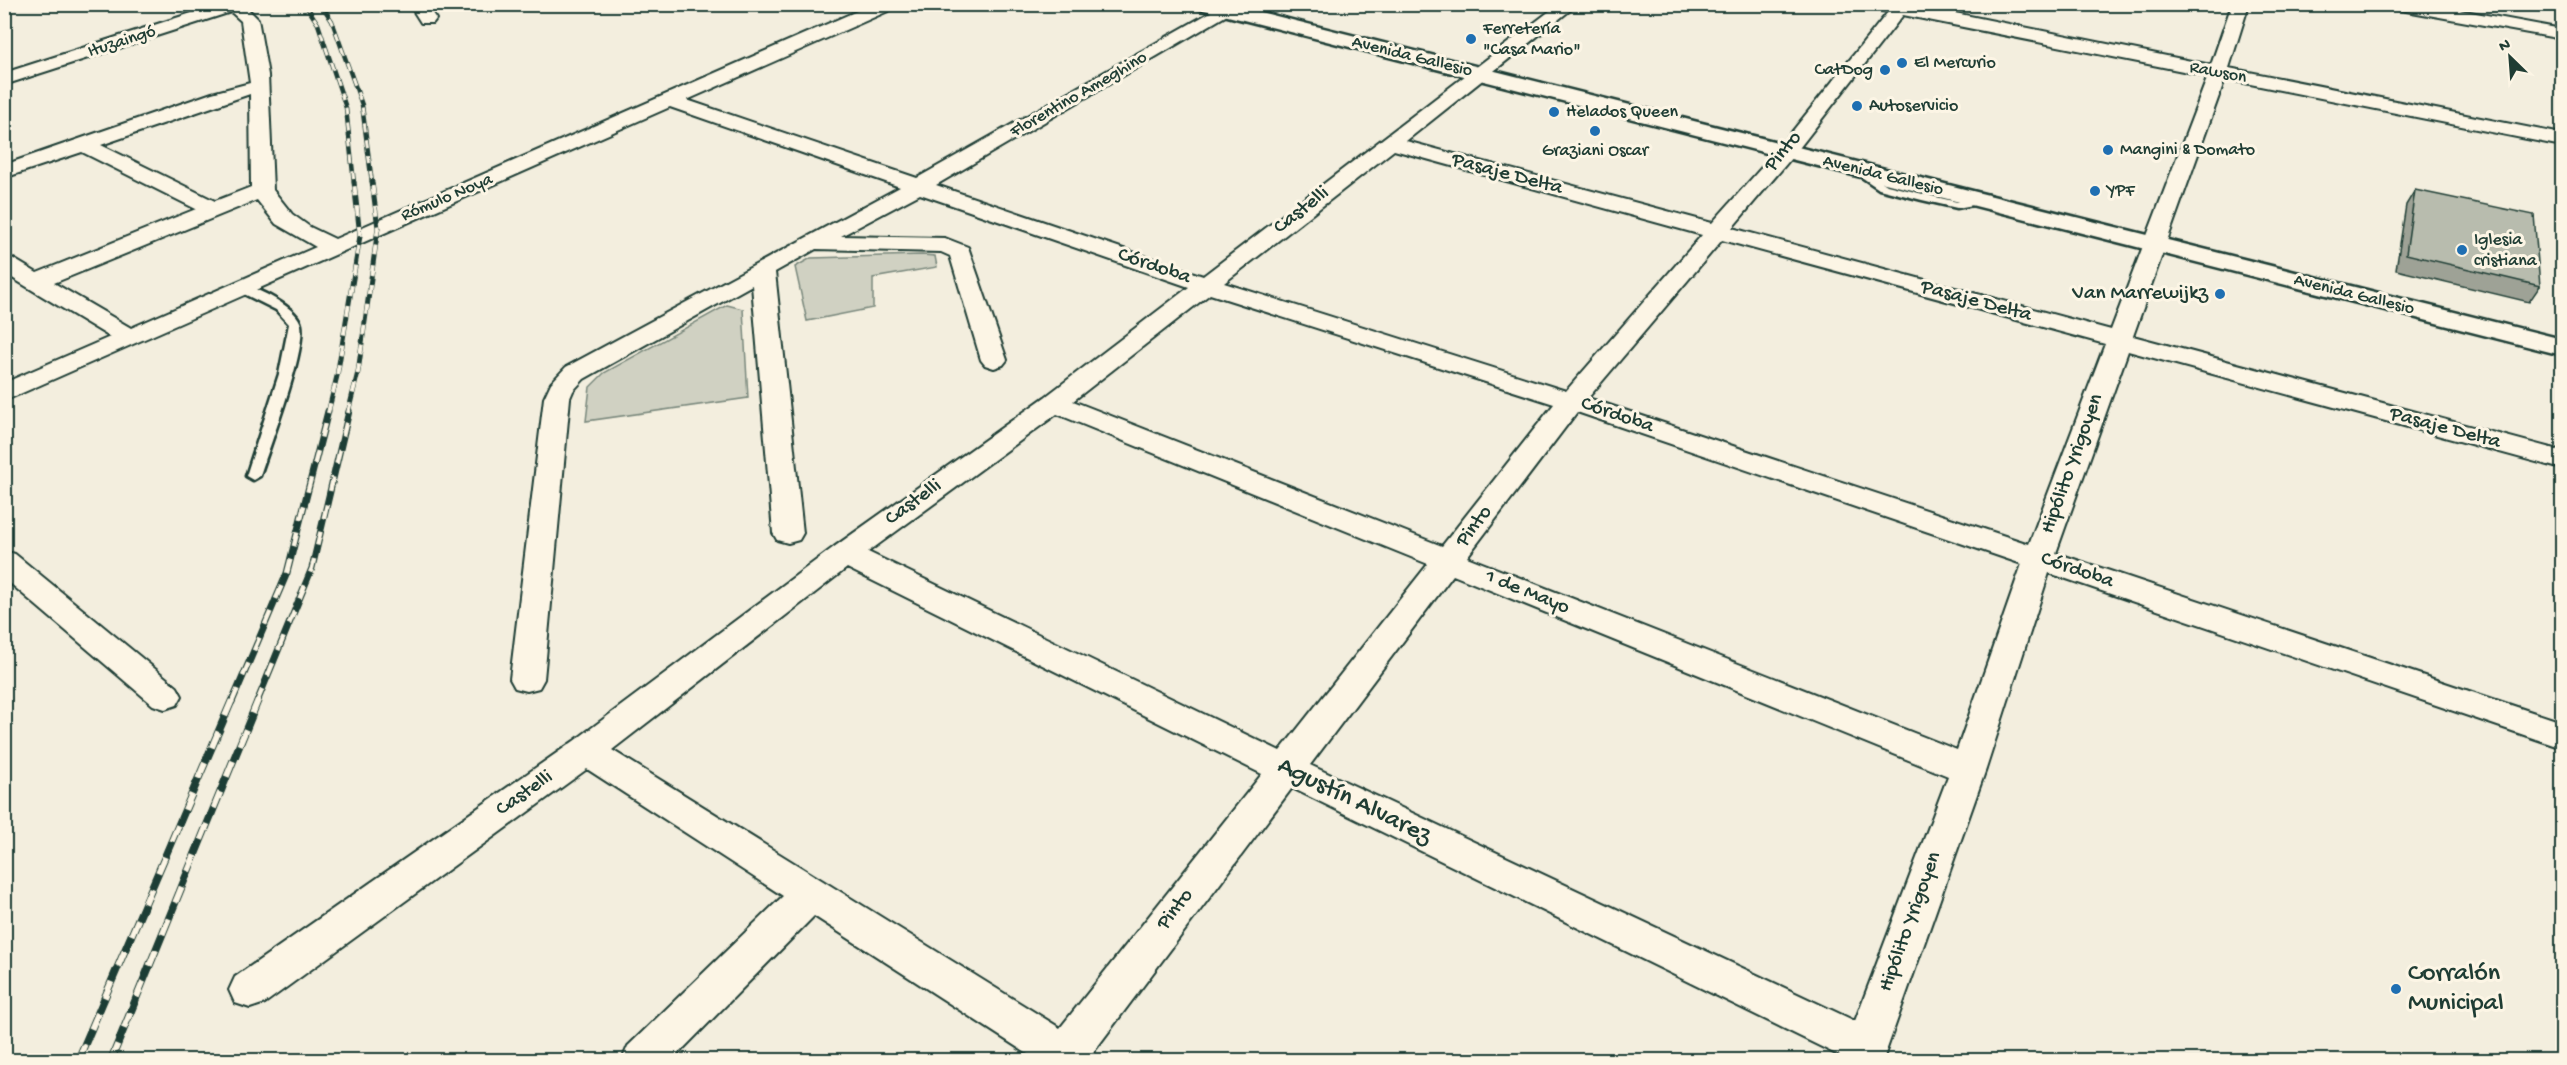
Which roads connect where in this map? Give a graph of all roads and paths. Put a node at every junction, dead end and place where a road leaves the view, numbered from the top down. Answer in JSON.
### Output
{"nodes":[{"id":1,"x":417,"y":4,"type":"edge"},
{"id":2,"x":889,"y":4,"type":"edge"},
{"id":3,"x":1203,"y":4,"type":"edge"},
{"id":4,"x":1570,"y":4,"type":"edge"},
{"id":5,"x":1874,"y":4,"type":"edge"},
{"id":6,"x":2241,"y":4,"type":"edge"},
{"id":7,"x":2395,"y":4,"type":"edge"},
{"id":8,"x":237,"y":5,"type":"edge"},
{"id":9,"x":1236,"y":7,"type":"edge"},
{"id":10,"x":1901,"y":7,"type":"edge"},
{"id":11,"x":427,"y":19,"type":"dead end"},
{"id":12,"x":2562,"y":34,"type":"edge"},
{"id":13,"x":1485,"y":70,"type":"junction"},
{"id":14,"x":2218,"y":72,"type":"junction"},
{"id":15,"x":4,"y":79,"type":"edge"},
{"id":16,"x":259,"y":86,"type":"junction"},
{"id":17,"x":670,"y":101,"type":"junction"},
{"id":18,"x":2562,"y":140,"type":"edge"},
{"id":19,"x":1390,"y":143,"type":"junction"},
{"id":20,"x":84,"y":144,"type":"junction"},
{"id":21,"x":1790,"y":147,"type":"junction"},
{"id":22,"x":4,"y":172,"type":"edge"},
{"id":23,"x":920,"y":186,"type":"junction"},
{"id":24,"x":262,"y":190,"type":"junction"},
{"id":25,"x":213,"y":209,"type":"junction"},
{"id":26,"x":282,"y":219,"type":"junction"},
{"id":27,"x":1716,"y":232,"type":"junction"},
{"id":28,"x":2156,"y":239,"type":"junction"},
{"id":29,"x":812,"y":242,"type":"junction"},
{"id":30,"x":334,"y":247,"type":"junction"},
{"id":31,"x":4,"y":263,"type":"edge"},
{"id":32,"x":296,"y":264,"type":"junction"},
{"id":33,"x":763,"y":269,"type":"junction"},
{"id":34,"x":35,"y":282,"type":"junction"},
{"id":35,"x":1207,"y":285,"type":"junction"},
{"id":36,"x":242,"y":288,"type":"junction"},
{"id":37,"x":2562,"y":334,"type":"edge"},
{"id":38,"x":129,"y":338,"type":"junction"},
{"id":39,"x":2118,"y":340,"type":"junction"},
{"id":40,"x":2562,"y":347,"type":"edge"},
{"id":41,"x":994,"y":360,"type":"dead end"},
{"id":42,"x":4,"y":393,"type":"edge"},
{"id":43,"x":1571,"y":401,"type":"junction"},
{"id":44,"x":1053,"y":403,"type":"junction"},
{"id":45,"x":2562,"y":460,"type":"edge"},
{"id":46,"x":253,"y":476,"type":"dead end"},
{"id":47,"x":788,"y":533,"type":"dead end"},
{"id":48,"x":845,"y":554,"type":"junction"},
{"id":49,"x":2039,"y":558,"type":"junction"},
{"id":50,"x":4,"y":561,"type":"edge"},
{"id":51,"x":1449,"y":561,"type":"junction"},
{"id":52,"x":527,"y":679,"type":"dead end"},
{"id":53,"x":165,"y":696,"type":"dead end"},
{"id":54,"x":2562,"y":735,"type":"edge"},
{"id":55,"x":586,"y":751,"type":"junction"},
{"id":56,"x":1285,"y":769,"type":"junction"},
{"id":57,"x":1968,"y":769,"type":"junction"},
{"id":58,"x":810,"y":895,"type":"junction"},
{"id":59,"x":250,"y":990,"type":"dead end"},
{"id":60,"x":1863,"y":1054,"type":"edge"},
{"id":61,"x":1066,"y":1059,"type":"edge"},
{"id":62,"x":643,"y":1060,"type":"edge"}],
"edges":[{"from":1,"to":11,"type":"street"},
{"from":2,"to":17,"type":"street","name":"Rómulo Noya"},
{"from":3,"to":9,"type":"main road","name":"Avenida Gallesio"},
{"from":4,"to":13,"type":"street","name":"Castelli"},
{"from":5,"to":10,"type":"street","name":"Rawson"},
{"from":6,"to":14,"type":"street","name":"Hipólito Yrigoyen"},
{"from":7,"to":12,"type":"street"},
{"from":8,"to":15,"type":"street","name":"Ituzaingó"},
{"from":8,"to":16,"type":"street"},
{"from":9,"to":13,"type":"main road","name":"Avenida Gallesio"},
{"from":9,"to":23,"type":"street","name":"Florentino Ameghino"},
{"from":10,"to":14,"type":"street","name":"Rawson"},
{"from":10,"to":21,"type":"street","name":"Pinto"},
{"from":13,"to":19,"type":"street","name":"Castelli"},
{"from":13,"to":21,"type":"main road","name":"Avenida Gallesio"},
{"from":14,"to":18,"type":"street","name":"Rawson"},
{"from":14,"to":28,"type":"street","name":"Hipólito Yrigoyen"},
{"from":16,"to":20,"type":"street"},
{"from":16,"to":24,"type":"street"},
{"from":17,"to":23,"type":"street","name":"Córdoba"},
{"from":17,"to":30,"type":"street","name":"Rómulo Noya"},
{"from":19,"to":27,"type":"street","name":"Pasaje Delta"},
{"from":19,"to":35,"type":"street","name":"Castelli"},
{"from":20,"to":22,"type":"street"},
{"from":20,"to":25,"type":"street"},
{"from":21,"to":27,"type":"street","name":"Pinto"},
{"from":21,"to":28,"type":"main road","name":"Avenida Gallesio"},
{"from":21,"to":28,"type":"main road","name":"Avenida Gallesio"},
{"from":23,"to":29,"type":"street","name":"Florentino Ameghino"},
{"from":23,"to":35,"type":"street","name":"Córdoba"},
{"from":24,"to":25,"type":"street"},
{"from":24,"to":26,"type":"street"},
{"from":25,"to":34,"type":"street"},
{"from":26,"to":30,"type":"street"},
{"from":26,"to":32,"type":"street"},
{"from":27,"to":39,"type":"street","name":"Pasaje Delta"},
{"from":27,"to":43,"type":"street","name":"Pinto"},
{"from":28,"to":37,"type":"main road","name":"Avenida Gallesio"},
{"from":28,"to":39,"type":"street","name":"Hipólito Yrigoyen"},
{"from":28,"to":40,"type":"main road","name":"Avenida Gallesio"},
{"from":29,"to":33,"type":"street","name":"Florentino Ameghino"},
{"from":29,"to":41,"type":"street"},
{"from":30,"to":32,"type":"street","name":"Rómulo Noya"},
{"from":31,"to":34,"type":"street"},
{"from":32,"to":36,"type":"street","name":"Rómulo Noya"},
{"from":33,"to":47,"type":"street"},
{"from":33,"to":52,"type":"street","name":"Florentino Ameghino"},
{"from":34,"to":38,"type":"street"},
{"from":35,"to":43,"type":"street","name":"Córdoba"},
{"from":35,"to":44,"type":"street","name":"Castelli"},
{"from":36,"to":38,"type":"street","name":"Rómulo Noya"},
{"from":36,"to":46,"type":"lane"},
{"from":38,"to":42,"type":"street","name":"Rómulo Noya"},
{"from":39,"to":45,"type":"street","name":"Pasaje Delta"},
{"from":39,"to":49,"type":"street","name":"Hipólito Yrigoyen"},
{"from":43,"to":49,"type":"street","name":"Córdoba"},
{"from":43,"to":51,"type":"street","name":"Pinto"},
{"from":44,"to":48,"type":"street","name":"Castelli"},
{"from":44,"to":51,"type":"street","name":"1 de Mayo"},
{"from":48,"to":55,"type":"street","name":"Castelli"},
{"from":48,"to":56,"type":"street","name":"Agustín Alvarez"},
{"from":49,"to":54,"type":"street","name":"Córdoba"},
{"from":49,"to":57,"type":"street","name":"Hipólito Yrigoyen"},
{"from":50,"to":53,"type":"street"},
{"from":51,"to":56,"type":"street","name":"Pinto"},
{"from":51,"to":57,"type":"street","name":"1 de Mayo"},
{"from":55,"to":58,"type":"street"},
{"from":55,"to":59,"type":"street","name":"Castelli"},
{"from":56,"to":60,"type":"street","name":"Agustín Alvarez"},
{"from":56,"to":61,"type":"street","name":"Pinto"},
{"from":57,"to":60,"type":"street","name":"Hipólito Yrigoyen"},
{"from":58,"to":61,"type":"street"},
{"from":58,"to":62,"type":"street"}]}
